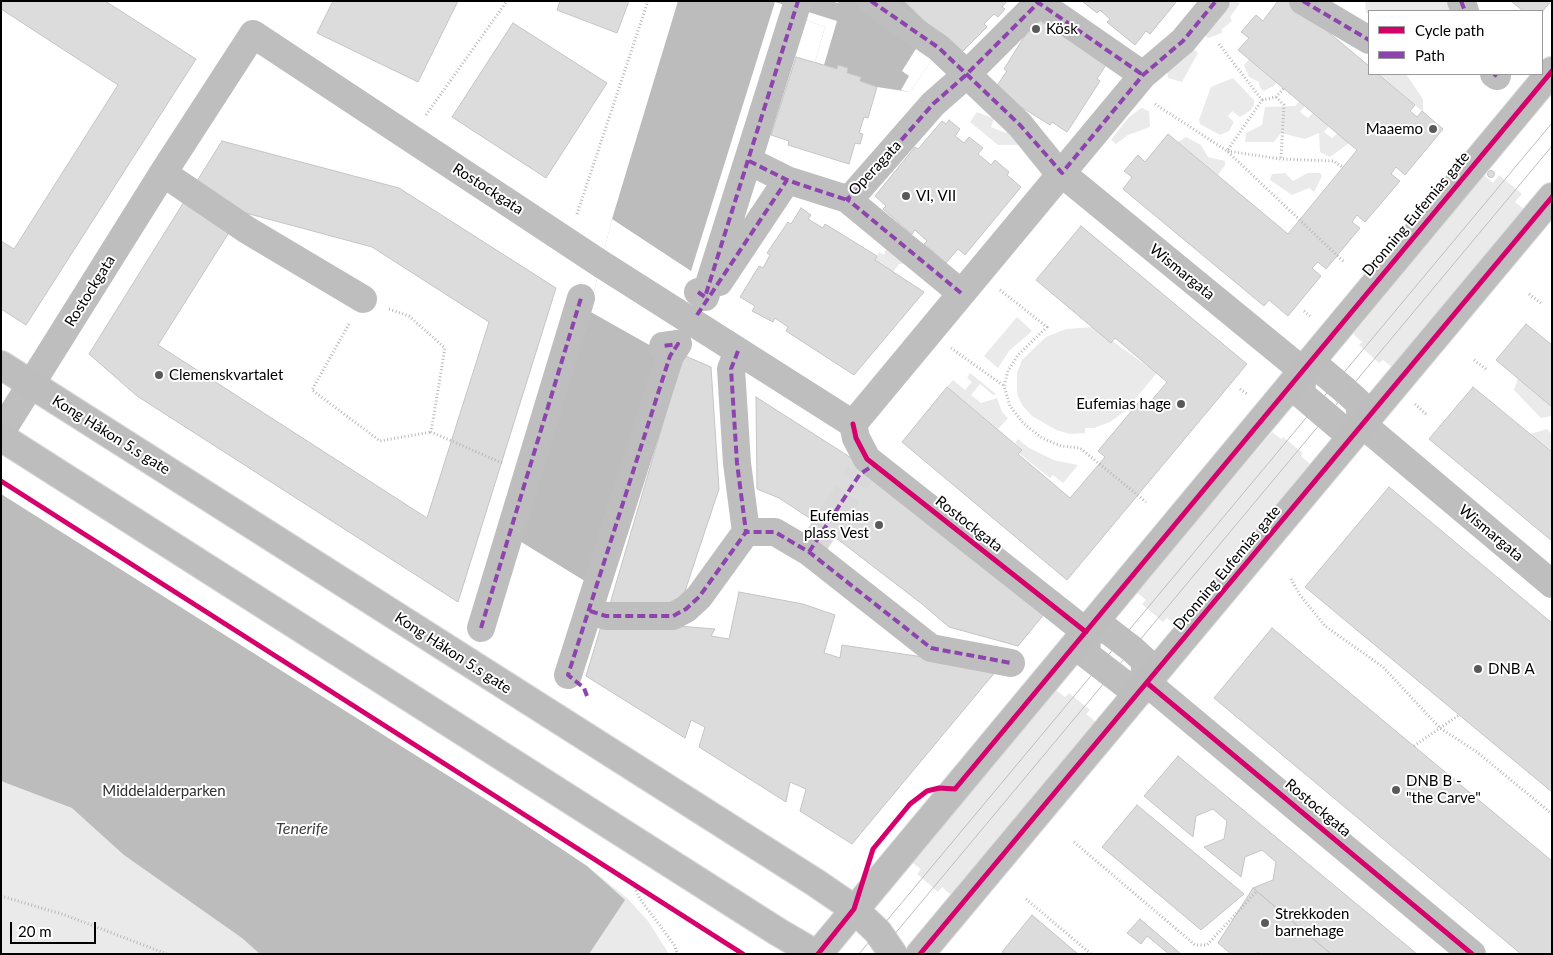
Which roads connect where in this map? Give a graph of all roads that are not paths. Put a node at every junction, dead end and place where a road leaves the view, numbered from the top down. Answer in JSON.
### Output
{"nodes":[{"id":1,"x":871,"y":1,"type":"edge"},
{"id":2,"x":1216,"y":1,"type":"edge"},
{"id":3,"x":1303,"y":1,"type":"edge"},
{"id":4,"x":1036,"y":2,"type":"edge"},
{"id":5,"x":797,"y":5,"type":"edge"},
{"id":6,"x":1368,"y":39,"type":"edge"},
{"id":7,"x":1552,"y":71,"type":"edge"},
{"id":8,"x":966,"y":75,"type":"junction"},
{"id":9,"x":1143,"y":75,"type":"junction"},
{"id":10,"x":748,"y":161,"type":"junction"},
{"id":11,"x":163,"y":173,"type":"junction"},
{"id":12,"x":1062,"y":173,"type":"junction"},
{"id":13,"x":787,"y":180,"type":"junction"},
{"id":14,"x":1552,"y":197,"type":"edge"},
{"id":15,"x":847,"y":199,"type":"junction"},
{"id":16,"x":969,"y":283,"type":"junction"},
{"id":17,"x":581,"y":298,"type":"dead end"},
{"id":18,"x":363,"y":299,"type":"road end"},
{"id":19,"x":663,"y":346,"type":"dead end"},
{"id":20,"x":738,"y":351,"type":"junction"},
{"id":21,"x":1,"y":365,"type":"edge"},
{"id":22,"x":1303,"y":371,"type":"junction"},
{"id":23,"x":32,"y":385,"type":"junction"},
{"id":24,"x":853,"y":424,"type":"junction"},
{"id":25,"x":1362,"y":424,"type":"junction"},
{"id":26,"x":1,"y":432,"type":"edge"},
{"id":27,"x":1,"y":437,"type":"edge"},
{"id":28,"x":746,"y":532,"type":"junction"},
{"id":29,"x":1552,"y":584,"type":"edge"},
{"id":30,"x":590,"y":611,"type":"junction"},
{"id":31,"x":481,"y":628,"type":"dead end"},
{"id":32,"x":1086,"y":632,"type":"junction"},
{"id":33,"x":1011,"y":663,"type":"dead end"},
{"id":34,"x":568,"y":675,"type":"dead end"},
{"id":35,"x":1147,"y":683,"type":"junction"},
{"id":36,"x":854,"y":910,"type":"junction"},
{"id":37,"x":817,"y":954,"type":"edge"},
{"id":38,"x":893,"y":954,"type":"edge"},
{"id":39,"x":920,"y":954,"type":"edge"},
{"id":40,"x":1472,"y":954,"type":"edge"}],
"edges":[{"from":1,"to":8,"type":"street"},
{"from":2,"to":9,"type":"street"},
{"from":3,"to":6,"type":"street"},
{"from":4,"to":8,"type":"street","name":"Operagata"},
{"from":4,"to":9,"type":"street","name":"Operagata"},
{"from":5,"to":10,"type":"street"},
{"from":7,"to":22,"type":"highway","name":"Dronning Eufemias gate"},
{"from":8,"to":12,"type":"street"},
{"from":8,"to":15,"type":"street","name":"Operagata"},
{"from":9,"to":12,"type":"street"},
{"from":10,"to":13,"type":"street"},
{"from":10,"to":13,"type":"street"},
{"from":11,"to":18,"type":"street"},
{"from":11,"to":20,"type":"street","name":"Rostockgata"},
{"from":11,"to":23,"type":"street","name":"Rostockgata"},
{"from":12,"to":16,"type":"street"},
{"from":12,"to":22,"type":"street","name":"Wismargata"},
{"from":13,"to":15,"type":"street"},
{"from":14,"to":25,"type":"highway","name":"Dronning Eufemias gate"},
{"from":15,"to":16,"type":"street","name":"Operagata"},
{"from":16,"to":24,"type":"street"},
{"from":17,"to":31,"type":"street"},
{"from":19,"to":30,"type":"street"},
{"from":20,"to":24,"type":"street","name":"Rostockgata"},
{"from":20,"to":28,"type":"street"},
{"from":21,"to":23,"type":"highway","name":"Kong Håkon 5.s gate"},
{"from":22,"to":25,"type":"street"},
{"from":22,"to":32,"type":"highway","name":"Dronning Eufemias gate"},
{"from":23,"to":26,"type":"street","name":"Rostockgata"},
{"from":23,"to":36,"type":"highway","name":"Kong Håkon 5.s gate"},
{"from":24,"to":32,"type":"street","name":"Rostockgata"},
{"from":25,"to":29,"type":"street","name":"Wismargata"},
{"from":25,"to":35,"type":"highway","name":"Dronning Eufemias gate"},
{"from":27,"to":37,"type":"highway"},
{"from":28,"to":30,"type":"street"},
{"from":28,"to":33,"type":"street"},
{"from":30,"to":34,"type":"street"},
{"from":32,"to":35,"type":"street"},
{"from":32,"to":36,"type":"highway","name":"Dronning Eufemias gate"},
{"from":35,"to":39,"type":"highway","name":"Dronning Eufemias gate"},
{"from":35,"to":40,"type":"street","name":"Rostockgata"},
{"from":36,"to":37,"type":"highway","name":"Dronning Eufemias gate"},
{"from":36,"to":38,"type":"highway","name":"Kong Håkon 5.s gate"}]}
